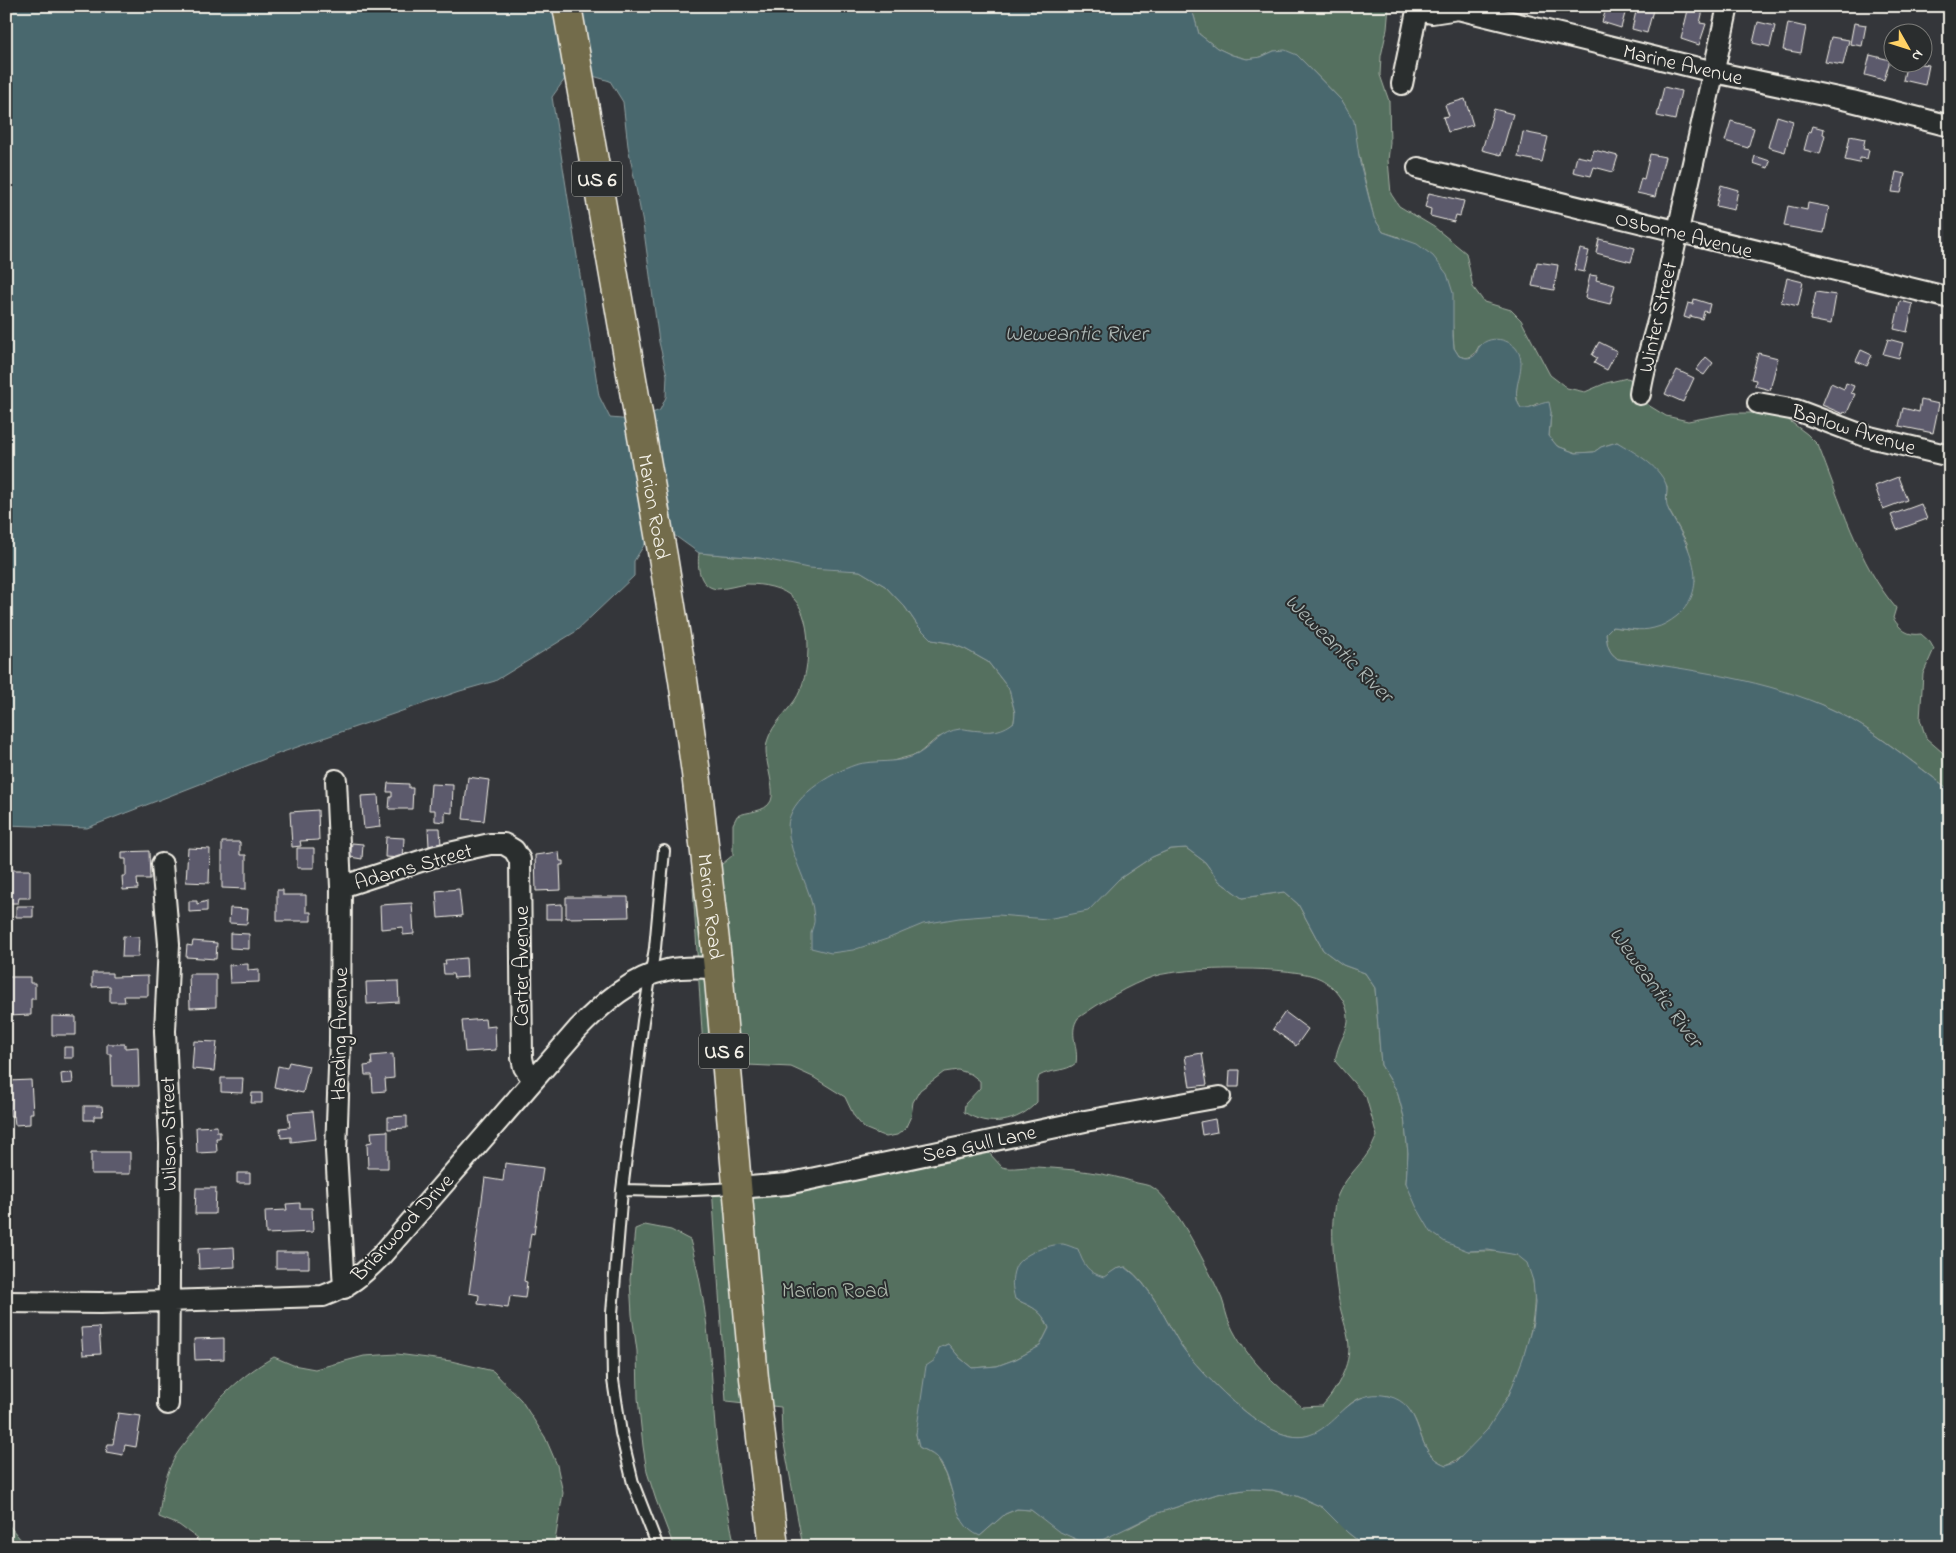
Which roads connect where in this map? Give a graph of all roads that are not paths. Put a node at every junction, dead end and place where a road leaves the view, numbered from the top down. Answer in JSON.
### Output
{"nodes":[{"id":1,"x":567,"y":6,"type":"edge"},
{"id":2,"x":1728,"y":6,"type":"edge"},
{"id":3,"x":1417,"y":8,"type":"edge"},
{"id":4,"x":1714,"y":72,"type":"junction"},
{"id":5,"x":1402,"y":84,"type":"dead end"},
{"id":6,"x":1950,"y":126,"type":"edge"},
{"id":7,"x":1418,"y":168,"type":"dead end"},
{"id":8,"x":1676,"y":232,"type":"junction"},
{"id":9,"x":1950,"y":298,"type":"edge"},
{"id":10,"x":1640,"y":394,"type":"dead end"},
{"id":11,"x":1758,"y":403,"type":"dead end"},
{"id":12,"x":1950,"y":456,"type":"edge"},
{"id":13,"x":336,"y":780,"type":"dead end"},
{"id":14,"x":514,"y":850,"type":"joint"},
{"id":15,"x":664,"y":851,"type":"dead end"},
{"id":16,"x":162,"y":864,"type":"dead end"},
{"id":17,"x":341,"y":887,"type":"junction"},
{"id":18,"x":718,"y":968,"type":"junction"},
{"id":19,"x":650,"y":975,"type":"junction"},
{"id":20,"x":533,"y":1080,"type":"junction"},
{"id":21,"x":1220,"y":1097,"type":"dead end"},
{"id":22,"x":737,"y":1188,"type":"junction"},
{"id":23,"x":622,"y":1190,"type":"junction"},
{"id":24,"x":344,"y":1288,"type":"junction"},
{"id":25,"x":169,"y":1301,"type":"junction"},
{"id":26,"x":6,"y":1302,"type":"edge"},
{"id":27,"x":168,"y":1404,"type":"dead end"},
{"id":28,"x":658,"y":1547,"type":"edge"},
{"id":29,"x":774,"y":1547,"type":"edge"}],
"edges":[{"from":1,"to":18,"type":"main road","name":"Marion Road","number":"US 6"},
{"from":2,"to":4,"type":"street","name":"Winter Street"},
{"from":3,"to":4,"type":"street","name":"Marine Avenue"},
{"from":3,"to":5,"type":"street"},
{"from":4,"to":6,"type":"street","name":"Marine Avenue"},
{"from":4,"to":8,"type":"street","name":"Winter Street"},
{"from":7,"to":8,"type":"street","name":"Osborne Avenue"},
{"from":8,"to":9,"type":"street","name":"Osborne Avenue"},
{"from":8,"to":10,"type":"street","name":"Winter Street"},
{"from":11,"to":12,"type":"street","name":"Barlow Avenue"},
{"from":13,"to":17,"type":"street","name":"Harding Avenue"},
{"from":14,"to":17,"type":"street","name":"Adams Street"},
{"from":14,"to":20,"type":"street","name":"Carter Avenue"},
{"from":15,"to":19,"type":"lane"},
{"from":16,"to":25,"type":"street","name":"Wilson Street"},
{"from":17,"to":24,"type":"street","name":"Harding Avenue"},
{"from":18,"to":19,"type":"street","name":"Briarwood Drive"},
{"from":18,"to":22,"type":"main road","name":"Marion Road","number":"US 6"},
{"from":19,"to":20,"type":"street","name":"Briarwood Drive"},
{"from":19,"to":23,"type":"lane"},
{"from":20,"to":24,"type":"street","name":"Briarwood Drive"},
{"from":21,"to":22,"type":"street","name":"Sea Gull Lane"},
{"from":22,"to":23,"type":"lane"},
{"from":22,"to":29,"type":"main road","name":"Marion Road","number":"US 6"},
{"from":23,"to":28,"type":"lane"},
{"from":24,"to":25,"type":"street","name":"Briarwood Drive"},
{"from":25,"to":26,"type":"street","name":"Briarwood Drive"},
{"from":25,"to":27,"type":"street","name":"Wilson Street"}]}
